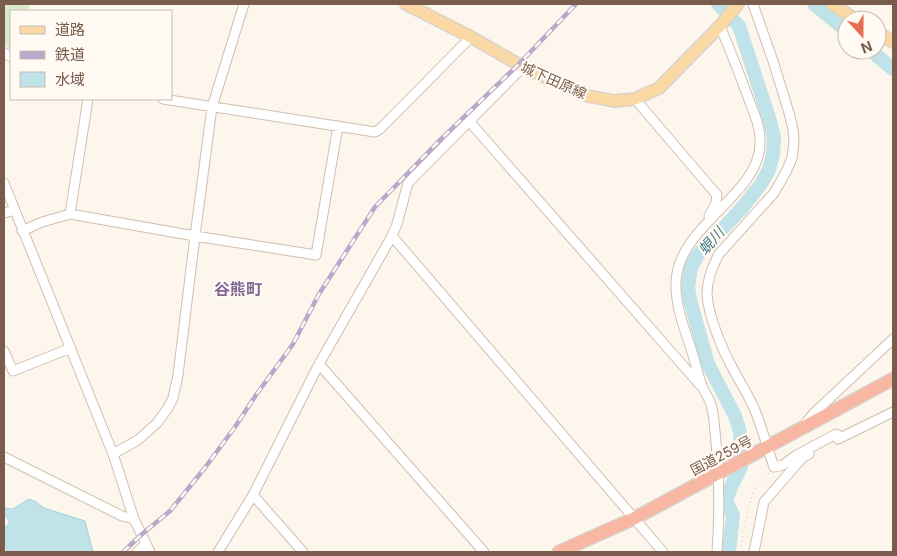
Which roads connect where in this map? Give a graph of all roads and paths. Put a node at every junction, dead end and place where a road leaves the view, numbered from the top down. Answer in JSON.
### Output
{"nodes":[{"id":1,"x":244,"y":4,"type":"edge"},
{"id":2,"x":406,"y":4,"type":"edge"},
{"id":3,"x":738,"y":4,"type":"edge"},
{"id":4,"x":753,"y":4,"type":"edge"},
{"id":5,"x":720,"y":26,"type":"junction"},
{"id":6,"x":471,"y":37,"type":"junction"},
{"id":7,"x":524,"y":67,"type":"junction"},
{"id":8,"x":635,"y":99,"type":"junction"},
{"id":9,"x":88,"y":100,"type":"edge"},
{"id":10,"x":169,"y":100,"type":"edge"},
{"id":11,"x":212,"y":107,"type":"junction"},
{"id":12,"x":469,"y":122,"type":"junction"},
{"id":13,"x":338,"y":126,"type":"junction"},
{"id":14,"x":4,"y":183,"type":"edge"},
{"id":15,"x":15,"y":210,"type":"junction"},
{"id":16,"x":4,"y":213,"type":"edge"},
{"id":17,"x":70,"y":214,"type":"junction"},
{"id":18,"x":703,"y":227,"type":"junction"},
{"id":19,"x":22,"y":231,"type":"junction"},
{"id":20,"x":195,"y":236,"type":"junction"},
{"id":21,"x":392,"y":236,"type":"junction"},
{"id":22,"x":893,"y":339,"type":"edge"},
{"id":23,"x":71,"y":348,"type":"junction"},
{"id":24,"x":4,"y":351,"type":"edge"},
{"id":25,"x":319,"y":364,"type":"junction"},
{"id":26,"x":893,"y":379,"type":"edge"},
{"id":27,"x":703,"y":388,"type":"junction"},
{"id":28,"x":893,"y":412,"type":"edge"},
{"id":29,"x":800,"y":430,"type":"junction"},
{"id":30,"x":842,"y":437,"type":"junction"},
{"id":31,"x":767,"y":448,"type":"junction"},
{"id":32,"x":113,"y":454,"type":"junction"},
{"id":33,"x":4,"y":458,"type":"edge"},
{"id":34,"x":774,"y":466,"type":"junction"},
{"id":35,"x":720,"y":472,"type":"junction"},
{"id":36,"x":253,"y":495,"type":"junction"},
{"id":37,"x":635,"y":518,"type":"junction"},
{"id":38,"x":134,"y":519,"type":"junction"},
{"id":39,"x":148,"y":548,"type":"edge"},
{"id":40,"x":137,"y":552,"type":"edge"},
{"id":41,"x":218,"y":552,"type":"edge"},
{"id":42,"x":303,"y":552,"type":"edge"},
{"id":43,"x":484,"y":552,"type":"edge"},
{"id":44,"x":559,"y":552,"type":"edge"},
{"id":45,"x":663,"y":552,"type":"edge"},
{"id":46,"x":717,"y":552,"type":"edge"},
{"id":47,"x":740,"y":552,"type":"edge"},
{"id":48,"x":754,"y":552,"type":"edge"}],
"edges":[{"from":1,"to":11,"type":"street"},
{"from":2,"to":6,"type":"main road","name":"城下田原線"},
{"from":3,"to":5,"type":"main road","name":"城下田原線"},
{"from":4,"to":31,"type":"street"},
{"from":5,"to":8,"type":"main road","name":"城下田原線"},
{"from":5,"to":18,"type":"street"},
{"from":6,"to":7,"type":"main road","name":"城下田原線"},
{"from":6,"to":13,"type":"street"},
{"from":7,"to":8,"type":"main road","name":"城下田原線"},
{"from":7,"to":12,"type":"street"},
{"from":8,"to":18,"type":"street"},
{"from":9,"to":17,"type":"street"},
{"from":10,"to":11,"type":"street"},
{"from":11,"to":13,"type":"street"},
{"from":11,"to":20,"type":"street"},
{"from":12,"to":21,"type":"street"},
{"from":12,"to":27,"type":"street"},
{"from":13,"to":20,"type":"street"},
{"from":14,"to":15,"type":"street"},
{"from":15,"to":16,"type":"street"},
{"from":15,"to":19,"type":"street"},
{"from":17,"to":19,"type":"street"},
{"from":17,"to":20,"type":"street"},
{"from":18,"to":27,"type":"street"},
{"from":19,"to":23,"type":"street"},
{"from":20,"to":32,"type":"street"},
{"from":21,"to":25,"type":"street"},
{"from":21,"to":37,"type":"street"},
{"from":22,"to":29,"type":"street"},
{"from":23,"to":24,"type":"street"},
{"from":23,"to":32,"type":"street"},
{"from":25,"to":36,"type":"street"},
{"from":25,"to":43,"type":"street"},
{"from":26,"to":29,"type":"highway","name":"国道259号"},
{"from":27,"to":35,"type":"street"},
{"from":28,"to":30,"type":"street"},
{"from":29,"to":31,"type":"highway","name":"国道259号"},
{"from":30,"to":34,"type":"street"},
{"from":30,"to":48,"type":"street"},
{"from":31,"to":34,"type":"street"},
{"from":31,"to":35,"type":"highway","name":"国道259号"},
{"from":32,"to":38,"type":"street"},
{"from":33,"to":38,"type":"street"},
{"from":34,"to":47,"type":"path"},
{"from":35,"to":37,"type":"highway","name":"国道259号"},
{"from":35,"to":46,"type":"street"},
{"from":36,"to":41,"type":"street"},
{"from":36,"to":42,"type":"street"},
{"from":37,"to":44,"type":"highway","name":"国道259号"},
{"from":37,"to":45,"type":"street"},
{"from":38,"to":39,"type":"street"},
{"from":39,"to":40,"type":"street"}]}
